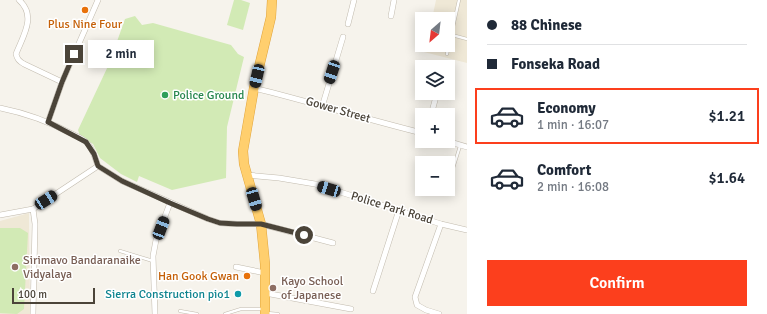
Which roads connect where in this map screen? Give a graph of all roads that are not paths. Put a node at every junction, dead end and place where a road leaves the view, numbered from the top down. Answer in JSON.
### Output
{"nodes":[{"id":1,"x":19,"y":0,"type":"edge"},
{"id":2,"x":98,"y":0,"type":"edge"},
{"id":3,"x":272,"y":0,"type":"edge"},
{"id":4,"x":354,"y":0,"type":"edge"},
{"id":5,"x":394,"y":0,"type":"edge"},
{"id":6,"x":459,"y":0,"type":"edge"},
{"id":7,"x":391,"y":16,"type":"dead end"},
{"id":8,"x":455,"y":20,"type":"edge"},
{"id":9,"x":348,"y":24,"type":"dead end"},
{"id":10,"x":455,"y":36,"type":"edge"},
{"id":11,"x":343,"y":37,"type":"dead end"},
{"id":12,"x":467,"y":39,"type":"edge"},
{"id":13,"x":62,"y":82,"type":"junction"},
{"id":14,"x":254,"y":88,"type":"junction"},
{"id":15,"x":322,"y":107,"type":"junction"},
{"id":16,"x":0,"y":108,"type":"edge"},
{"id":17,"x":48,"y":122,"type":"junction"},
{"id":18,"x":415,"y":131,"type":"edge"},
{"id":19,"x":455,"y":143,"type":"edge"},
{"id":20,"x":460,"y":145,"type":"junction"},
{"id":21,"x":467,"y":147,"type":"edge"},
{"id":22,"x":455,"y":162,"type":"edge"},
{"id":23,"x":98,"y":166,"type":"junction"},
{"id":24,"x":247,"y":175,"type":"junction"},
{"id":25,"x":170,"y":203,"type":"junction"},
{"id":26,"x":33,"y":209,"type":"junction"},
{"id":27,"x":400,"y":210,"type":"junction"},
{"id":28,"x":0,"y":215,"type":"edge"},
{"id":29,"x":261,"y":224,"type":"junction"},
{"id":30,"x":441,"y":224,"type":"junction"},
{"id":31,"x":467,"y":230,"type":"edge"},
{"id":32,"x":333,"y":243,"type":"dead end"},
{"id":33,"x":120,"y":251,"type":"dead end"},
{"id":34,"x":154,"y":261,"type":"junction"},
{"id":35,"x":236,"y":267,"type":"dead end"},
{"id":36,"x":265,"y":273,"type":"junction"},
{"id":37,"x":373,"y":291,"type":"dead end"},
{"id":38,"x":265,"y":293,"type":"junction"},
{"id":39,"x":351,"y":309,"type":"dead end"},
{"id":40,"x":180,"y":311,"type":"dead end"},
{"id":41,"x":265,"y":312,"type":"edge"},
{"id":42,"x":33,"y":314,"type":"edge"},
{"id":43,"x":155,"y":314,"type":"edge"},
{"id":44,"x":197,"y":314,"type":"edge"},
{"id":45,"x":225,"y":314,"type":"edge"},
{"id":46,"x":278,"y":314,"type":"edge"},
{"id":47,"x":439,"y":314,"type":"edge"}],
"edges":[{"from":1,"to":13,"type":"street"},
{"from":2,"to":13,"type":"street"},
{"from":3,"to":14,"type":"highway"},
{"from":4,"to":9,"type":"street"},
{"from":5,"to":7,"type":"street"},
{"from":6,"to":8,"type":"lane"},
{"from":10,"to":12,"type":"lane"},
{"from":11,"to":15,"type":"street"},
{"from":13,"to":17,"type":"street"},
{"from":14,"to":15,"type":"street","name":"Gower Street"},
{"from":14,"to":24,"type":"highway"},
{"from":15,"to":18,"type":"street","name":"Gower Street"},
{"from":16,"to":17,"type":"street"},
{"from":17,"to":23,"type":"street"},
{"from":19,"to":20,"type":"street"},
{"from":20,"to":21,"type":"street"},
{"from":20,"to":22,"type":"lane"},
{"from":23,"to":25,"type":"street"},
{"from":23,"to":26,"type":"street"},
{"from":24,"to":27,"type":"street","name":"Police Park Road"},
{"from":24,"to":29,"type":"highway"},
{"from":25,"to":29,"type":"street"},
{"from":25,"to":34,"type":"street"},
{"from":26,"to":28,"type":"street"},
{"from":26,"to":42,"type":"street"},
{"from":27,"to":30,"type":"street","name":"Police Park Road"},
{"from":27,"to":37,"type":"street"},
{"from":29,"to":32,"type":"street"},
{"from":29,"to":36,"type":"highway"},
{"from":30,"to":31,"type":"street","name":"Police Park Road"},
{"from":30,"to":47,"type":"street"},
{"from":33,"to":34,"type":"lane"},
{"from":34,"to":43,"type":"street"},
{"from":35,"to":36,"type":"street"},
{"from":36,"to":38,"type":"highway"},
{"from":38,"to":39,"type":"street"},
{"from":38,"to":41,"type":"highway"},
{"from":40,"to":44,"type":"lane"},
{"from":41,"to":45,"type":"lane"},
{"from":41,"to":46,"type":"lane"}]}
